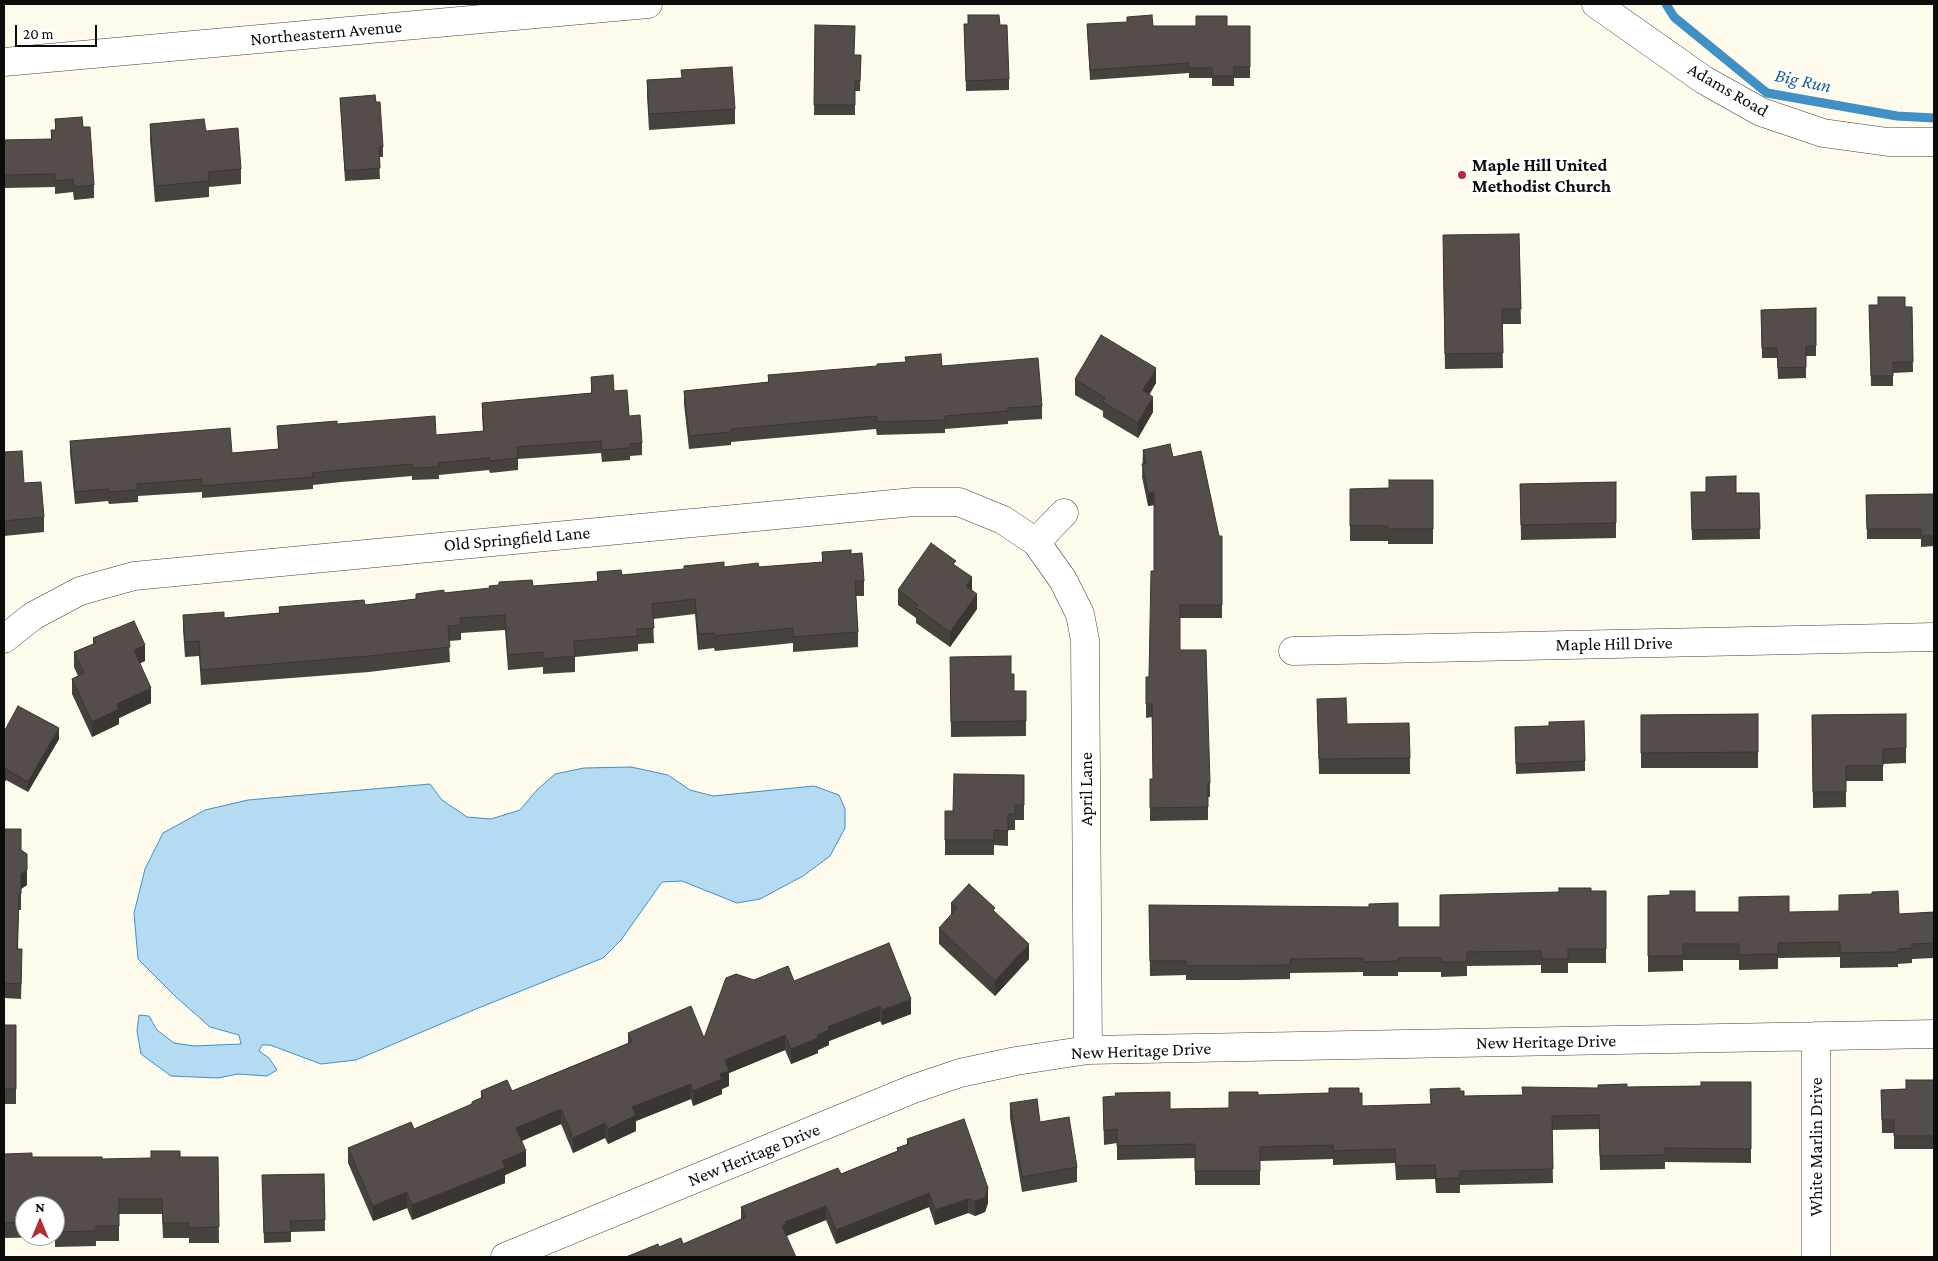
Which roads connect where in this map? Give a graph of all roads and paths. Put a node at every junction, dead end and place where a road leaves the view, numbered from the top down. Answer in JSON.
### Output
{"nodes":[{"id":1,"x":648,"y":4,"type":"edge"},
{"id":2,"x":1596,"y":4,"type":"edge"},
{"id":3,"x":4,"y":62,"type":"edge"},
{"id":4,"x":1934,"y":142,"type":"edge"},
{"id":5,"x":1064,"y":513,"type":"dead end"},
{"id":6,"x":1036,"y":542,"type":"junction"},
{"id":7,"x":1934,"y":637,"type":"edge"},
{"id":8,"x":4,"y":639,"type":"edge"},
{"id":9,"x":1293,"y":651,"type":"dead end"},
{"id":10,"x":1934,"y":1034,"type":"edge"},
{"id":11,"x":1816,"y":1036,"type":"junction"},
{"id":12,"x":1088,"y":1050,"type":"junction"},
{"id":13,"x":505,"y":1257,"type":"edge"},
{"id":14,"x":1816,"y":1257,"type":"edge"}],
"edges":[{"from":1,"to":3,"type":"street","name":"Northeastern Avenue"},
{"from":2,"to":4,"type":"street","name":"Adams Road"},
{"from":5,"to":6,"type":"street"},
{"from":6,"to":8,"type":"street","name":"Old Springfield Lane"},
{"from":6,"to":12,"type":"street","name":"April Lane"},
{"from":7,"to":9,"type":"street","name":"Maple Hill Drive"},
{"from":10,"to":11,"type":"street","name":"New Heritage Drive"},
{"from":11,"to":12,"type":"street","name":"New Heritage Drive"},
{"from":11,"to":14,"type":"street","name":"White Marlin Drive"},
{"from":12,"to":13,"type":"street","name":"New Heritage Drive"}]}
